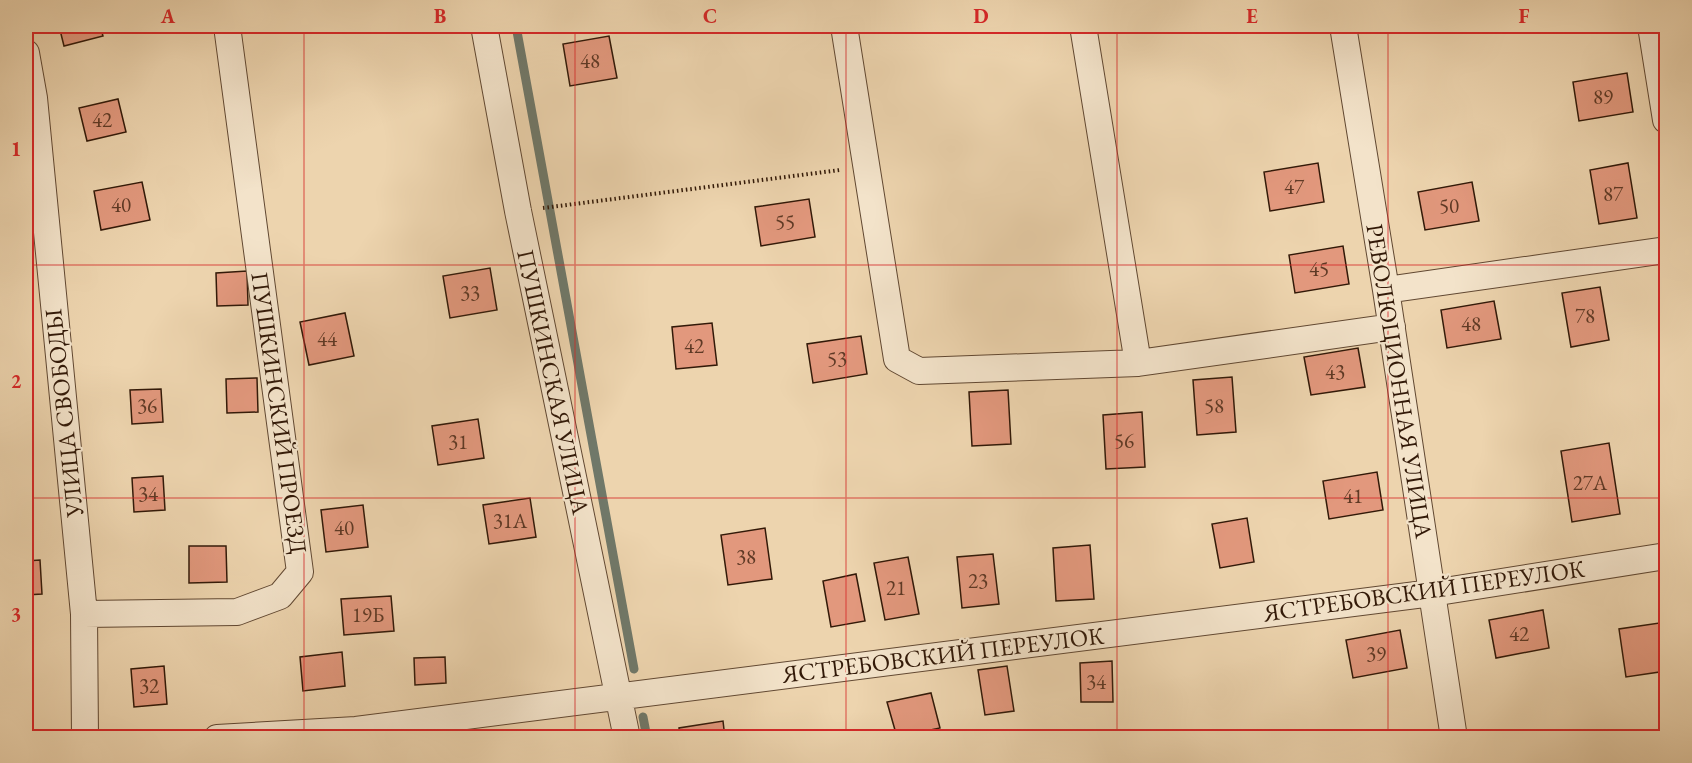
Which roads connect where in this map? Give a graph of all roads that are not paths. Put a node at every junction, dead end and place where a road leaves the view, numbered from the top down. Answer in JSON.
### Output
{"nodes":[{"id":1,"x":227,"y":26,"type":"edge"},
{"id":2,"x":484,"y":26,"type":"edge"},
{"id":3,"x":844,"y":26,"type":"edge"},
{"id":4,"x":1083,"y":26,"type":"edge"},
{"id":5,"x":1342,"y":26,"type":"edge"},
{"id":6,"x":1651,"y":26,"type":"edge"},
{"id":7,"x":26,"y":54,"type":"edge"},
{"id":8,"x":1666,"y":120,"type":"edge"},
{"id":9,"x":1666,"y":250,"type":"edge"},
{"id":10,"x":1386,"y":290,"type":"junction"},
{"id":11,"x":1392,"y":327,"type":"junction"},
{"id":12,"x":1138,"y":363,"type":"junction"},
{"id":13,"x":1666,"y":556,"type":"edge"},
{"id":14,"x":1432,"y":593,"type":"junction"},
{"id":15,"x":84,"y":614,"type":"junction"},
{"id":16,"x":619,"y":696,"type":"junction"},
{"id":17,"x":357,"y":734,"type":"edge"},
{"id":18,"x":85,"y":738,"type":"edge"},
{"id":19,"x":217,"y":738,"type":"edge"},
{"id":20,"x":627,"y":738,"type":"edge"},
{"id":21,"x":1454,"y":738,"type":"edge"}],
"edges":[{"from":1,"to":15,"type":"street","name":"ПУШКИНСКИЙ ПРОЕЗД"},
{"from":2,"to":16,"type":"street","name":"ПУШКИНСКАЯ УЛИЦА"},
{"from":3,"to":12,"type":"street"},
{"from":4,"to":12,"type":"street"},
{"from":5,"to":10,"type":"street","name":"РЕВОЛЮЦИОННАЯ УЛИЦА"},
{"from":6,"to":8,"type":"street"},
{"from":7,"to":15,"type":"street","name":"УЛИЦА СВОБОДЫ"},
{"from":9,"to":10,"type":"street"},
{"from":10,"to":11,"type":"street","name":"РЕВОЛЮЦИОННАЯ УЛИЦА"},
{"from":11,"to":12,"type":"street"},
{"from":11,"to":14,"type":"street","name":"РЕВОЛЮЦИОННАЯ УЛИЦА"},
{"from":13,"to":14,"type":"street","name":"ЯСТРЕБОВСКИЙ ПЕРЕУЛОК"},
{"from":14,"to":16,"type":"street","name":"ЯСТРЕБОВСКИЙ ПЕРЕУЛОК"},
{"from":14,"to":21,"type":"street","name":"РЕВОЛЮЦИОННАЯ УЛИЦА"},
{"from":15,"to":18,"type":"street","name":"УЛИЦА СВОБОДЫ"},
{"from":16,"to":17,"type":"street","name":"ЯСТРЕБОВСКИЙ ПЕРЕУЛОК"},
{"from":16,"to":20,"type":"street","name":"ПУШКИНСКАЯ УЛИЦА"},
{"from":17,"to":19,"type":"street","name":"ЯСТРЕБОВСКИЙ ПЕРЕУЛОК"}]}
